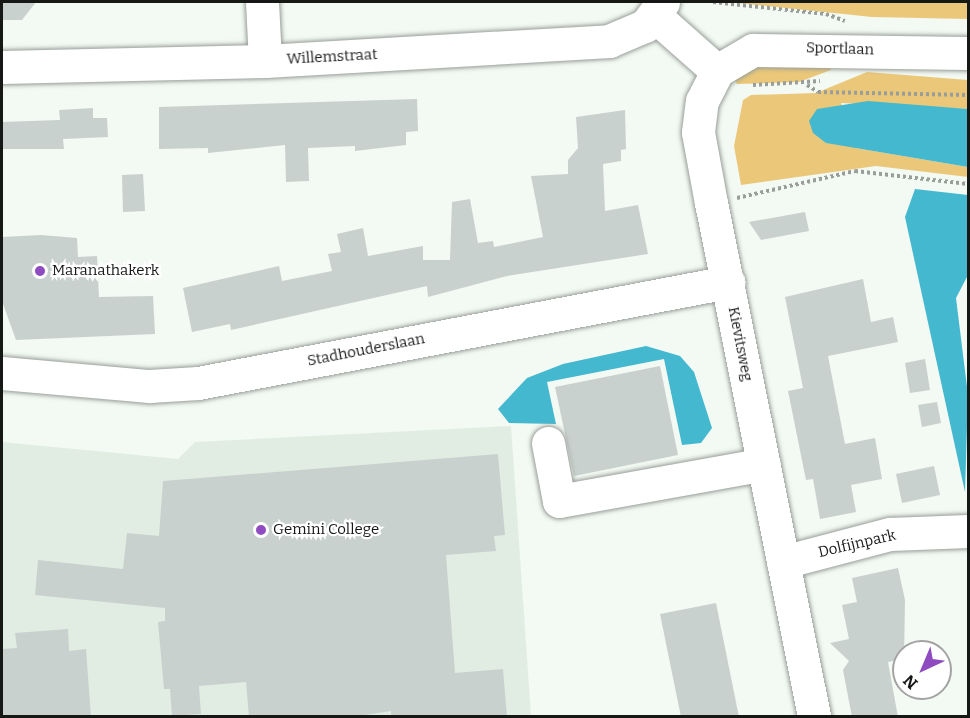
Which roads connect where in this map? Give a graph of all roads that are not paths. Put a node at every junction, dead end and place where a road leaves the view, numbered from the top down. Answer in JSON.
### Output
{"nodes":[{"id":1,"x":262,"y":2,"type":"edge"},
{"id":2,"x":659,"y":9,"type":"edge"},
{"id":3,"x":969,"y":53,"type":"edge"},
{"id":4,"x":265,"y":61,"type":"junction"},
{"id":5,"x":2,"y":67,"type":"edge"},
{"id":6,"x":717,"y":71,"type":"junction"},
{"id":7,"x":728,"y":282,"type":"junction"},
{"id":8,"x":2,"y":373,"type":"edge"},
{"id":9,"x":548,"y":443,"type":"dead end"},
{"id":10,"x":764,"y":464,"type":"junction"},
{"id":11,"x":969,"y":531,"type":"edge"},
{"id":12,"x":783,"y":562,"type":"junction"},
{"id":13,"x":814,"y":717,"type":"edge"}],
"edges":[{"from":1,"to":4,"type":"street"},
{"from":2,"to":4,"type":"street","name":"Willemstraat"},
{"from":2,"to":6,"type":"street"},
{"from":3,"to":6,"type":"street","name":"Sportlaan"},
{"from":4,"to":5,"type":"street","name":"Willemstraat"},
{"from":6,"to":7,"type":"street","name":"Kievitsweg"},
{"from":7,"to":8,"type":"street","name":"Stadhouderslaan"},
{"from":7,"to":10,"type":"street","name":"Kievitsweg"},
{"from":9,"to":10,"type":"street"},
{"from":10,"to":12,"type":"street","name":"Kievitsweg"},
{"from":11,"to":12,"type":"street","name":"Dolfijnpark"},
{"from":12,"to":13,"type":"street","name":"Kievitsweg"}]}
